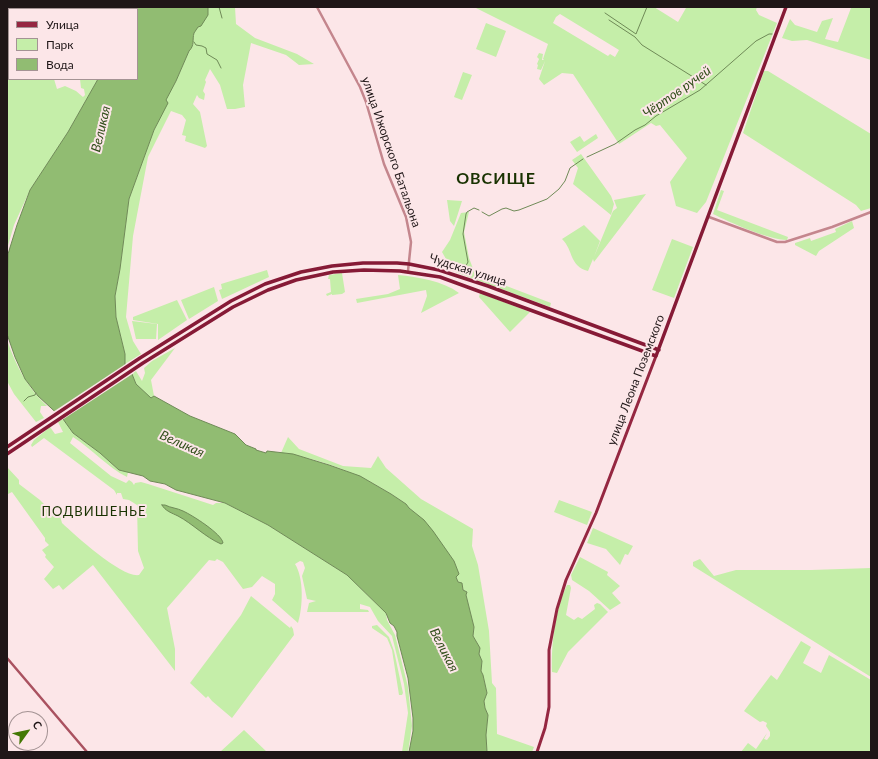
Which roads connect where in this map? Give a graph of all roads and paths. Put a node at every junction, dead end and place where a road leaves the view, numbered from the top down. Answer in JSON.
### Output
{"nodes":[{"id":1,"x":317,"y":7,"type":"edge"},
{"id":2,"x":786,"y":7,"type":"edge"},
{"id":3,"x":871,"y":212,"type":"edge"},
{"id":4,"x":709,"y":217,"type":"junction"},
{"id":5,"x":409,"y":264,"type":"junction"},
{"id":6,"x":408,"y":271,"type":"junction"},
{"id":7,"x":256,"y":288,"type":"junction"},
{"id":8,"x":258,"y":294,"type":"junction"},
{"id":9,"x":242,"y":295,"type":"junction"},
{"id":10,"x":526,"y":300,"type":"junction"},
{"id":11,"x":244,"y":301,"type":"junction"},
{"id":12,"x":536,"y":304,"type":"junction"},
{"id":13,"x":523,"y":308,"type":"junction"},
{"id":14,"x":534,"y":312,"type":"junction"},
{"id":15,"x":659,"y":350,"type":"junction"},
{"id":16,"x":656,"y":356,"type":"junction"},
{"id":17,"x":7,"y":447,"type":"edge"},
{"id":18,"x":7,"y":454,"type":"edge"},
{"id":19,"x":7,"y":658,"type":"edge"},
{"id":20,"x":86,"y":752,"type":"edge"},
{"id":21,"x":537,"y":752,"type":"edge"}],
"edges":[{"from":1,"to":5,"type":"street","name":"улица Ижорского Батальона"},
{"from":2,"to":4,"type":"highway","name":"улица Леона Поземского"},
{"from":3,"to":4,"type":"street"},
{"from":4,"to":15,"type":"highway","name":"улица Леона Поземского"},
{"from":5,"to":6,"type":"street","name":"улица Ижорского Батальона"},
{"from":5,"to":7,"type":"highway","name":"Чудская улица"},
{"from":5,"to":10,"type":"highway","name":"Чудская улица"},
{"from":6,"to":8,"type":"highway","name":"Чудская улица"},
{"from":6,"to":13,"type":"highway","name":"Чудская улица"},
{"from":7,"to":8,"type":"highway"},
{"from":7,"to":9,"type":"highway","name":"Чудская улица"},
{"from":8,"to":11,"type":"highway","name":"Чудская улица"},
{"from":9,"to":11,"type":"highway"},
{"from":9,"to":17,"type":"highway","name":"Чудская улица"},
{"from":10,"to":12,"type":"highway","name":"Чудская улица"},
{"from":10,"to":13,"type":"highway"},
{"from":11,"to":18,"type":"highway","name":"Чудская улица"},
{"from":12,"to":14,"type":"highway"},
{"from":12,"to":15,"type":"highway","name":"Чудская улица"},
{"from":13,"to":14,"type":"highway","name":"Чудская улица"},
{"from":14,"to":16,"type":"highway","name":"Чудская улица"},
{"from":15,"to":16,"type":"highway","name":"улица Леона Поземского"},
{"from":16,"to":21,"type":"main road","name":"улица Леона Поземского"},
{"from":19,"to":20,"type":"main road"}]}
